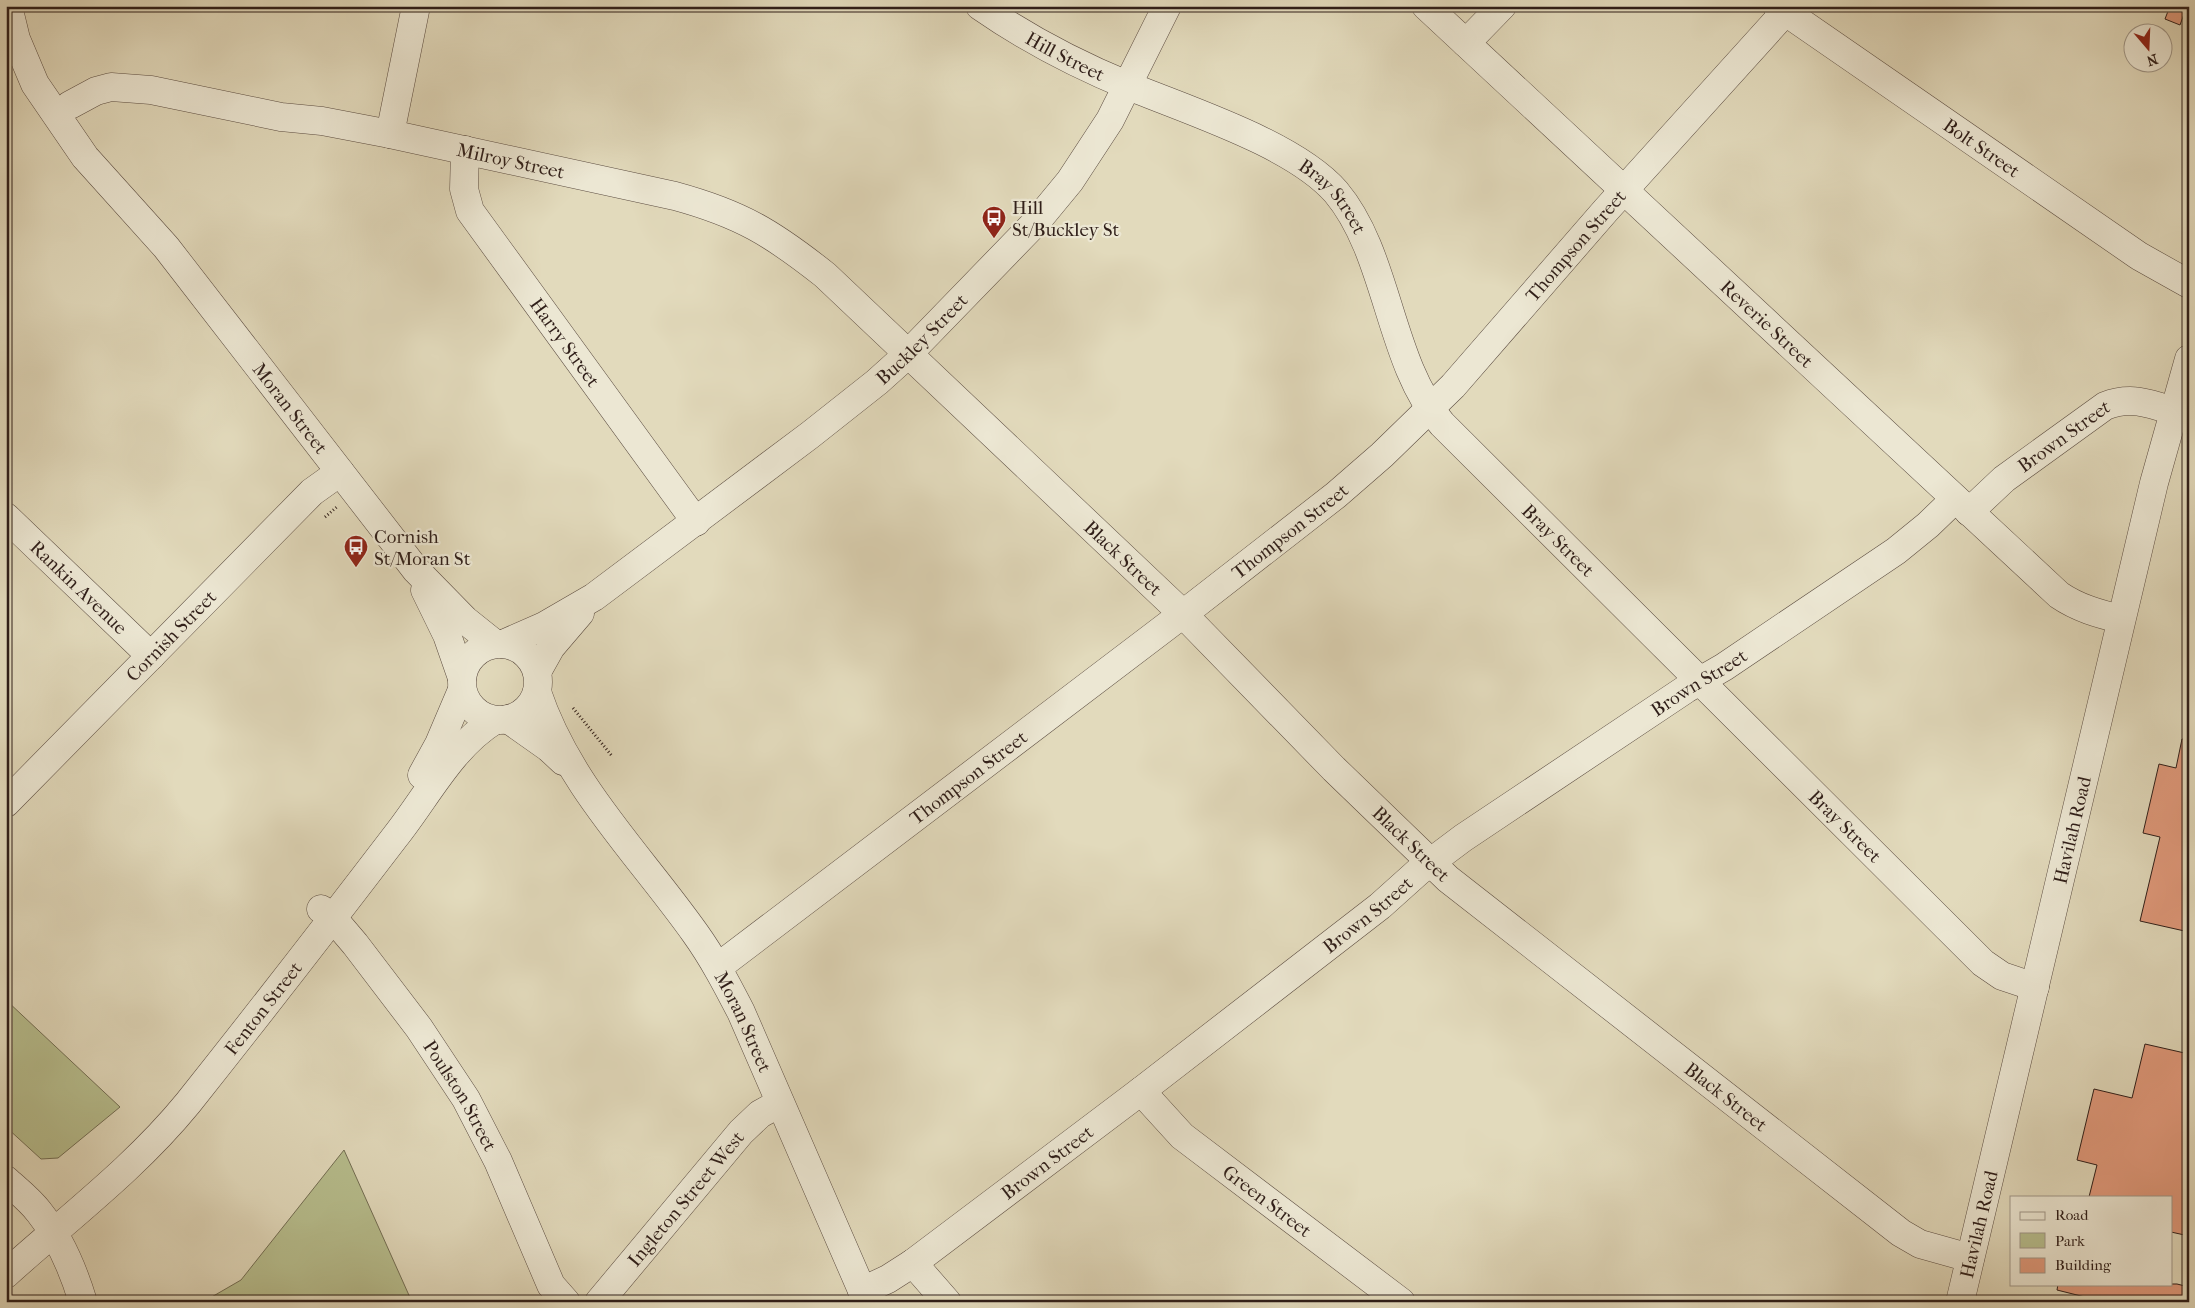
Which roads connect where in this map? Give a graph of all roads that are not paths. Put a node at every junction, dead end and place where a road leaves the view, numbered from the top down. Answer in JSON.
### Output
{"nodes":[{"id":1,"x":416,"y":6,"type":"edge"},
{"id":2,"x":980,"y":6,"type":"edge"},
{"id":3,"x":1166,"y":6,"type":"edge"},
{"id":4,"x":1426,"y":6,"type":"edge"},
{"id":5,"x":1502,"y":6,"type":"edge"},
{"id":6,"x":1781,"y":9,"type":"edge"},
{"id":7,"x":17,"y":22,"type":"edge"},
{"id":8,"x":1466,"y":43,"type":"junction"},
{"id":9,"x":17,"y":66,"type":"edge"},
{"id":10,"x":1127,"y":85,"type":"junction"},
{"id":11,"x":70,"y":104,"type":"junction"},
{"id":12,"x":390,"y":134,"type":"junction"},
{"id":13,"x":465,"y":150,"type":"junction"},
{"id":14,"x":1624,"y":191,"type":"junction"},
{"id":15,"x":166,"y":247,"type":"junction"},
{"id":16,"x":2189,"y":284,"type":"edge"},
{"id":17,"x":908,"y":355,"type":"junction"},
{"id":18,"x":2189,"y":359,"type":"edge"},
{"id":19,"x":1430,"y":409,"type":"junction"},
{"id":20,"x":2177,"y":427,"type":"edge"},
{"id":21,"x":340,"y":472,"type":"junction"},
{"id":22,"x":1962,"y":505,"type":"junction"},
{"id":23,"x":6,"y":517,"type":"edge"},
{"id":24,"x":696,"y":522,"type":"junction"},
{"id":25,"x":416,"y":570,"type":"junction"},
{"id":26,"x":594,"y":597,"type":"junction"},
{"id":27,"x":1183,"y":614,"type":"junction"},
{"id":28,"x":2121,"y":619,"type":"junction"},
{"id":29,"x":499,"y":644,"type":"junction"},
{"id":30,"x":151,"y":656,"type":"junction"},
{"id":31,"x":1700,"y":680,"type":"junction"},
{"id":32,"x":537,"y":682,"type":"junction"},
{"id":33,"x":462,"y":684,"type":"junction"},
{"id":34,"x":502,"y":719,"type":"junction"},
{"id":35,"x":573,"y":770,"type":"junction"},
{"id":36,"x":6,"y":803,"type":"edge"},
{"id":37,"x":1430,"y":863,"type":"junction"},
{"id":38,"x":327,"y":913,"type":"junction"},
{"id":39,"x":718,"y":967,"type":"junction"},
{"id":40,"x":2034,"y":987,"type":"junction"},
{"id":41,"x":1142,"y":1091,"type":"junction"},
{"id":42,"x":780,"y":1103,"type":"junction"},
{"id":43,"x":6,"y":1180,"type":"edge"},
{"id":44,"x":48,"y":1227,"type":"junction"},
{"id":45,"x":6,"y":1254,"type":"edge"},
{"id":46,"x":1970,"y":1258,"type":"junction"},
{"id":47,"x":913,"y":1263,"type":"junction"},
{"id":48,"x":6,"y":1274,"type":"edge"},
{"id":49,"x":610,"y":1296,"type":"edge"},
{"id":50,"x":864,"y":1296,"type":"edge"},
{"id":51,"x":83,"y":1302,"type":"edge"},
{"id":52,"x":566,"y":1302,"type":"edge"},
{"id":53,"x":947,"y":1302,"type":"edge"},
{"id":54,"x":1401,"y":1302,"type":"edge"},
{"id":55,"x":1960,"y":1302,"type":"edge"}],
"edges":[{"from":1,"to":12,"type":"street"},
{"from":2,"to":10,"type":"street","name":"Hill Street"},
{"from":3,"to":10,"type":"street","name":"Buckley Street"},
{"from":4,"to":8,"type":"street","name":"Reverie Street"},
{"from":5,"to":8,"type":"street"},
{"from":6,"to":14,"type":"street","name":"Thompson Street"},
{"from":6,"to":16,"type":"street","name":"Bolt Street"},
{"from":7,"to":9,"type":"street","name":"Moran Street"},
{"from":7,"to":11,"type":"street","name":"Moran Street"},
{"from":8,"to":14,"type":"street","name":"Reverie Street"},
{"from":9,"to":15,"type":"street","name":"Moran Street"},
{"from":10,"to":17,"type":"street","name":"Buckley Street"},
{"from":10,"to":19,"type":"street","name":"Bray Street"},
{"from":11,"to":12,"type":"street","name":"Milroy Street"},
{"from":11,"to":15,"type":"street","name":"Moran Street"},
{"from":12,"to":13,"type":"street","name":"Milroy Street"},
{"from":13,"to":17,"type":"street","name":"Milroy Street"},
{"from":13,"to":24,"type":"street","name":"Harry Street"},
{"from":14,"to":19,"type":"street","name":"Thompson Street"},
{"from":14,"to":22,"type":"street","name":"Reverie Street"},
{"from":15,"to":21,"type":"street","name":"Moran Street"},
{"from":17,"to":24,"type":"street","name":"Buckley Street"},
{"from":17,"to":27,"type":"street","name":"Black Street"},
{"from":18,"to":20,"type":"street","name":"Havilah Road"},
{"from":19,"to":27,"type":"street","name":"Thompson Street"},
{"from":19,"to":31,"type":"street","name":"Bray Street"},
{"from":20,"to":22,"type":"street","name":"Brown Street"},
{"from":20,"to":28,"type":"street","name":"Havilah Road"},
{"from":21,"to":25,"type":"street","name":"Moran Street"},
{"from":21,"to":30,"type":"street","name":"Cornish Street"},
{"from":22,"to":28,"type":"street","name":"Reverie Street"},
{"from":22,"to":31,"type":"street","name":"Brown Street"},
{"from":23,"to":30,"type":"street","name":"Rankin Avenue"},
{"from":24,"to":26,"type":"street","name":"Buckley Street"},
{"from":25,"to":29,"type":"street","name":"Moran Street"},
{"from":25,"to":33,"type":"street","name":"Moran Street"},
{"from":26,"to":29,"type":"street","name":"Buckley Street"},
{"from":26,"to":32,"type":"street","name":"Buckley Street"},
{"from":27,"to":37,"type":"street","name":"Black Street"},
{"from":27,"to":39,"type":"street","name":"Thompson Street"},
{"from":28,"to":40,"type":"street","name":"Havilah Road"},
{"from":29,"to":32,"type":"street"},
{"from":29,"to":33,"type":"street"},
{"from":30,"to":36,"type":"street","name":"Cornish Street"},
{"from":31,"to":37,"type":"street","name":"Brown Street"},
{"from":31,"to":40,"type":"street","name":"Bray Street"},
{"from":32,"to":34,"type":"street"},
{"from":32,"to":35,"type":"street","name":"Moran Street"},
{"from":33,"to":34,"type":"street"},
{"from":33,"to":38,"type":"street","name":"Fenton Street"},
{"from":34,"to":35,"type":"street","name":"Moran Street"},
{"from":34,"to":38,"type":"street","name":"Fenton Street"},
{"from":35,"to":39,"type":"street","name":"Moran Street"},
{"from":37,"to":41,"type":"street","name":"Brown Street"},
{"from":37,"to":46,"type":"street","name":"Black Street"},
{"from":38,"to":44,"type":"street","name":"Fenton Street"},
{"from":38,"to":52,"type":"street","name":"Poulston Street"},
{"from":39,"to":42,"type":"street","name":"Moran Street"},
{"from":40,"to":46,"type":"street","name":"Havilah Road"},
{"from":41,"to":47,"type":"street","name":"Brown Street"},
{"from":41,"to":54,"type":"street","name":"Green Street"},
{"from":42,"to":49,"type":"street","name":"Ingleton Street West"},
{"from":42,"to":50,"type":"street","name":"Moran Street"},
{"from":43,"to":44,"type":"street"},
{"from":44,"to":45,"type":"street","name":"Fenton Street"},
{"from":44,"to":48,"type":"street","name":"Fenton Street"},
{"from":44,"to":51,"type":"street"},
{"from":46,"to":55,"type":"street","name":"Havilah Road"},
{"from":47,"to":50,"type":"street","name":"Brown Street"},
{"from":47,"to":53,"type":"street"}]}
